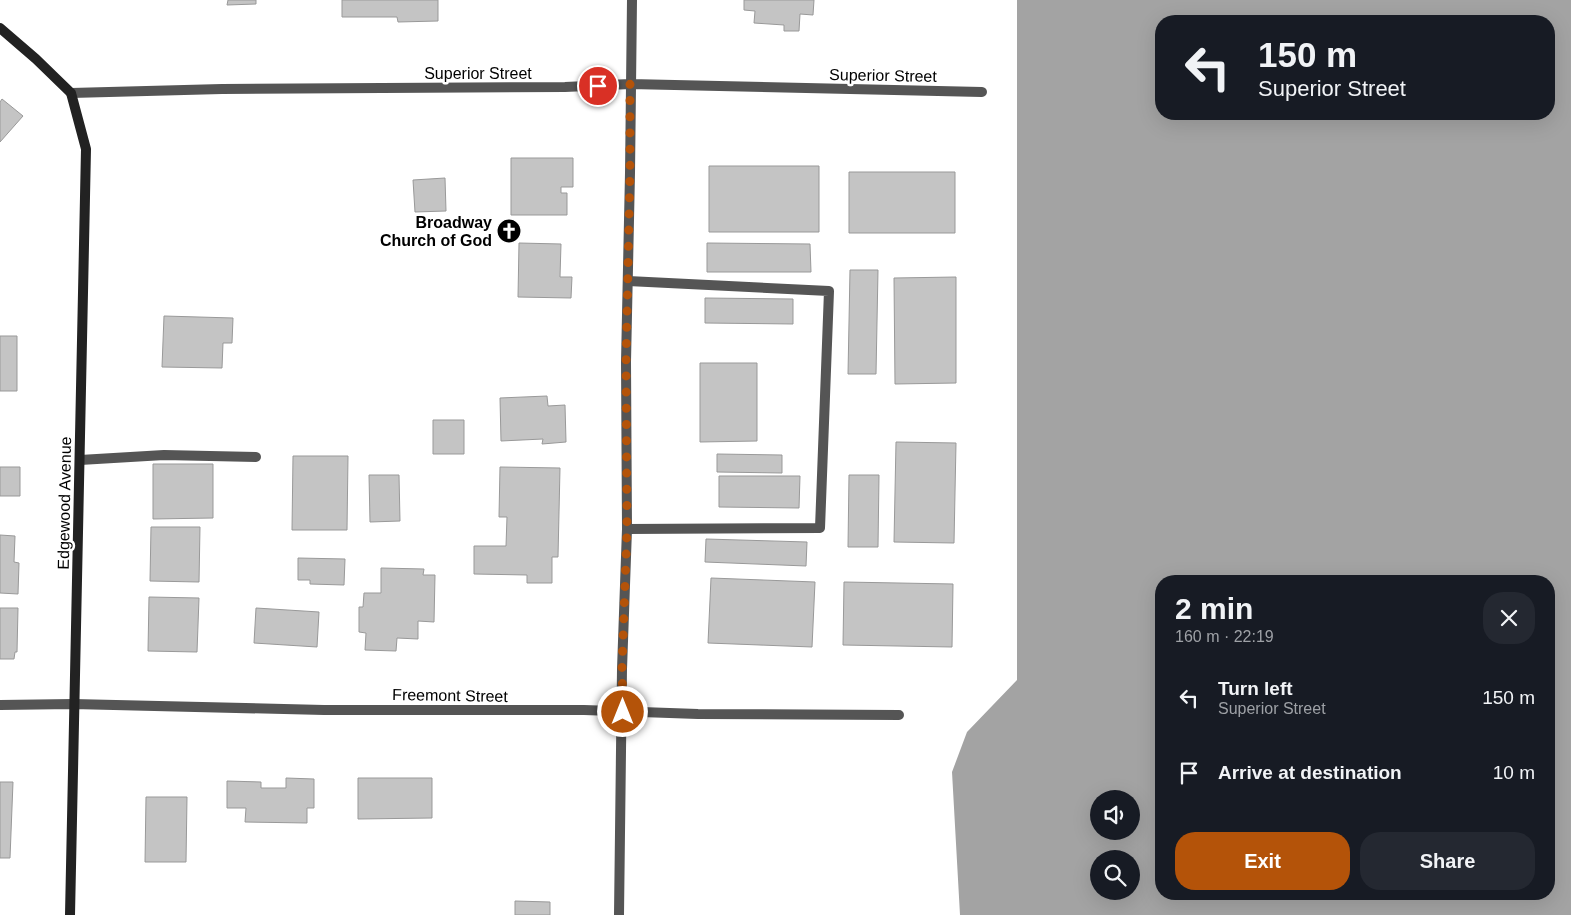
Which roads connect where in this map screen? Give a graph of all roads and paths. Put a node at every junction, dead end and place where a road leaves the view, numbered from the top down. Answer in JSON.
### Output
{"nodes":[{"id":1,"x":632,"y":0,"type":"edge"},
{"id":2,"x":0,"y":28,"type":"edge"},
{"id":3,"x":630,"y":84,"type":"junction"},
{"id":4,"x":982,"y":92,"type":"dead end"},
{"id":5,"x":71,"y":93,"type":"junction"},
{"id":6,"x":628,"y":281,"type":"junction"},
{"id":7,"x":256,"y":457,"type":"dead end"},
{"id":8,"x":80,"y":460,"type":"junction"},
{"id":9,"x":627,"y":529,"type":"junction"},
{"id":10,"x":73,"y":704,"type":"junction"},
{"id":11,"x":0,"y":705,"type":"edge"},
{"id":12,"x":623,"y":712,"type":"junction"},
{"id":13,"x":900,"y":715,"type":"dead end"},
{"id":14,"x":70,"y":915,"type":"edge"},
{"id":15,"x":619,"y":915,"type":"edge"}],
"edges":[{"from":1,"to":3,"type":"street"},
{"from":2,"to":5,"type":"street"},
{"from":3,"to":4,"type":"street","name":"Superior Street"},
{"from":3,"to":5,"type":"street","name":"Superior Street"},
{"from":3,"to":6,"type":"street"},
{"from":5,"to":8,"type":"street","name":"Edgewood Avenue"},
{"from":6,"to":9,"type":"street"},
{"from":6,"to":9,"type":"street"},
{"from":7,"to":8,"type":"street"},
{"from":8,"to":10,"type":"street","name":"Edgewood Avenue"},
{"from":9,"to":12,"type":"street"},
{"from":10,"to":11,"type":"street","name":"Freemont Street"},
{"from":10,"to":12,"type":"street","name":"Freemont Street"},
{"from":10,"to":14,"type":"street","name":"Edgewood Avenue"},
{"from":12,"to":13,"type":"street","name":"Freemont Street"},
{"from":12,"to":15,"type":"street"}]}
